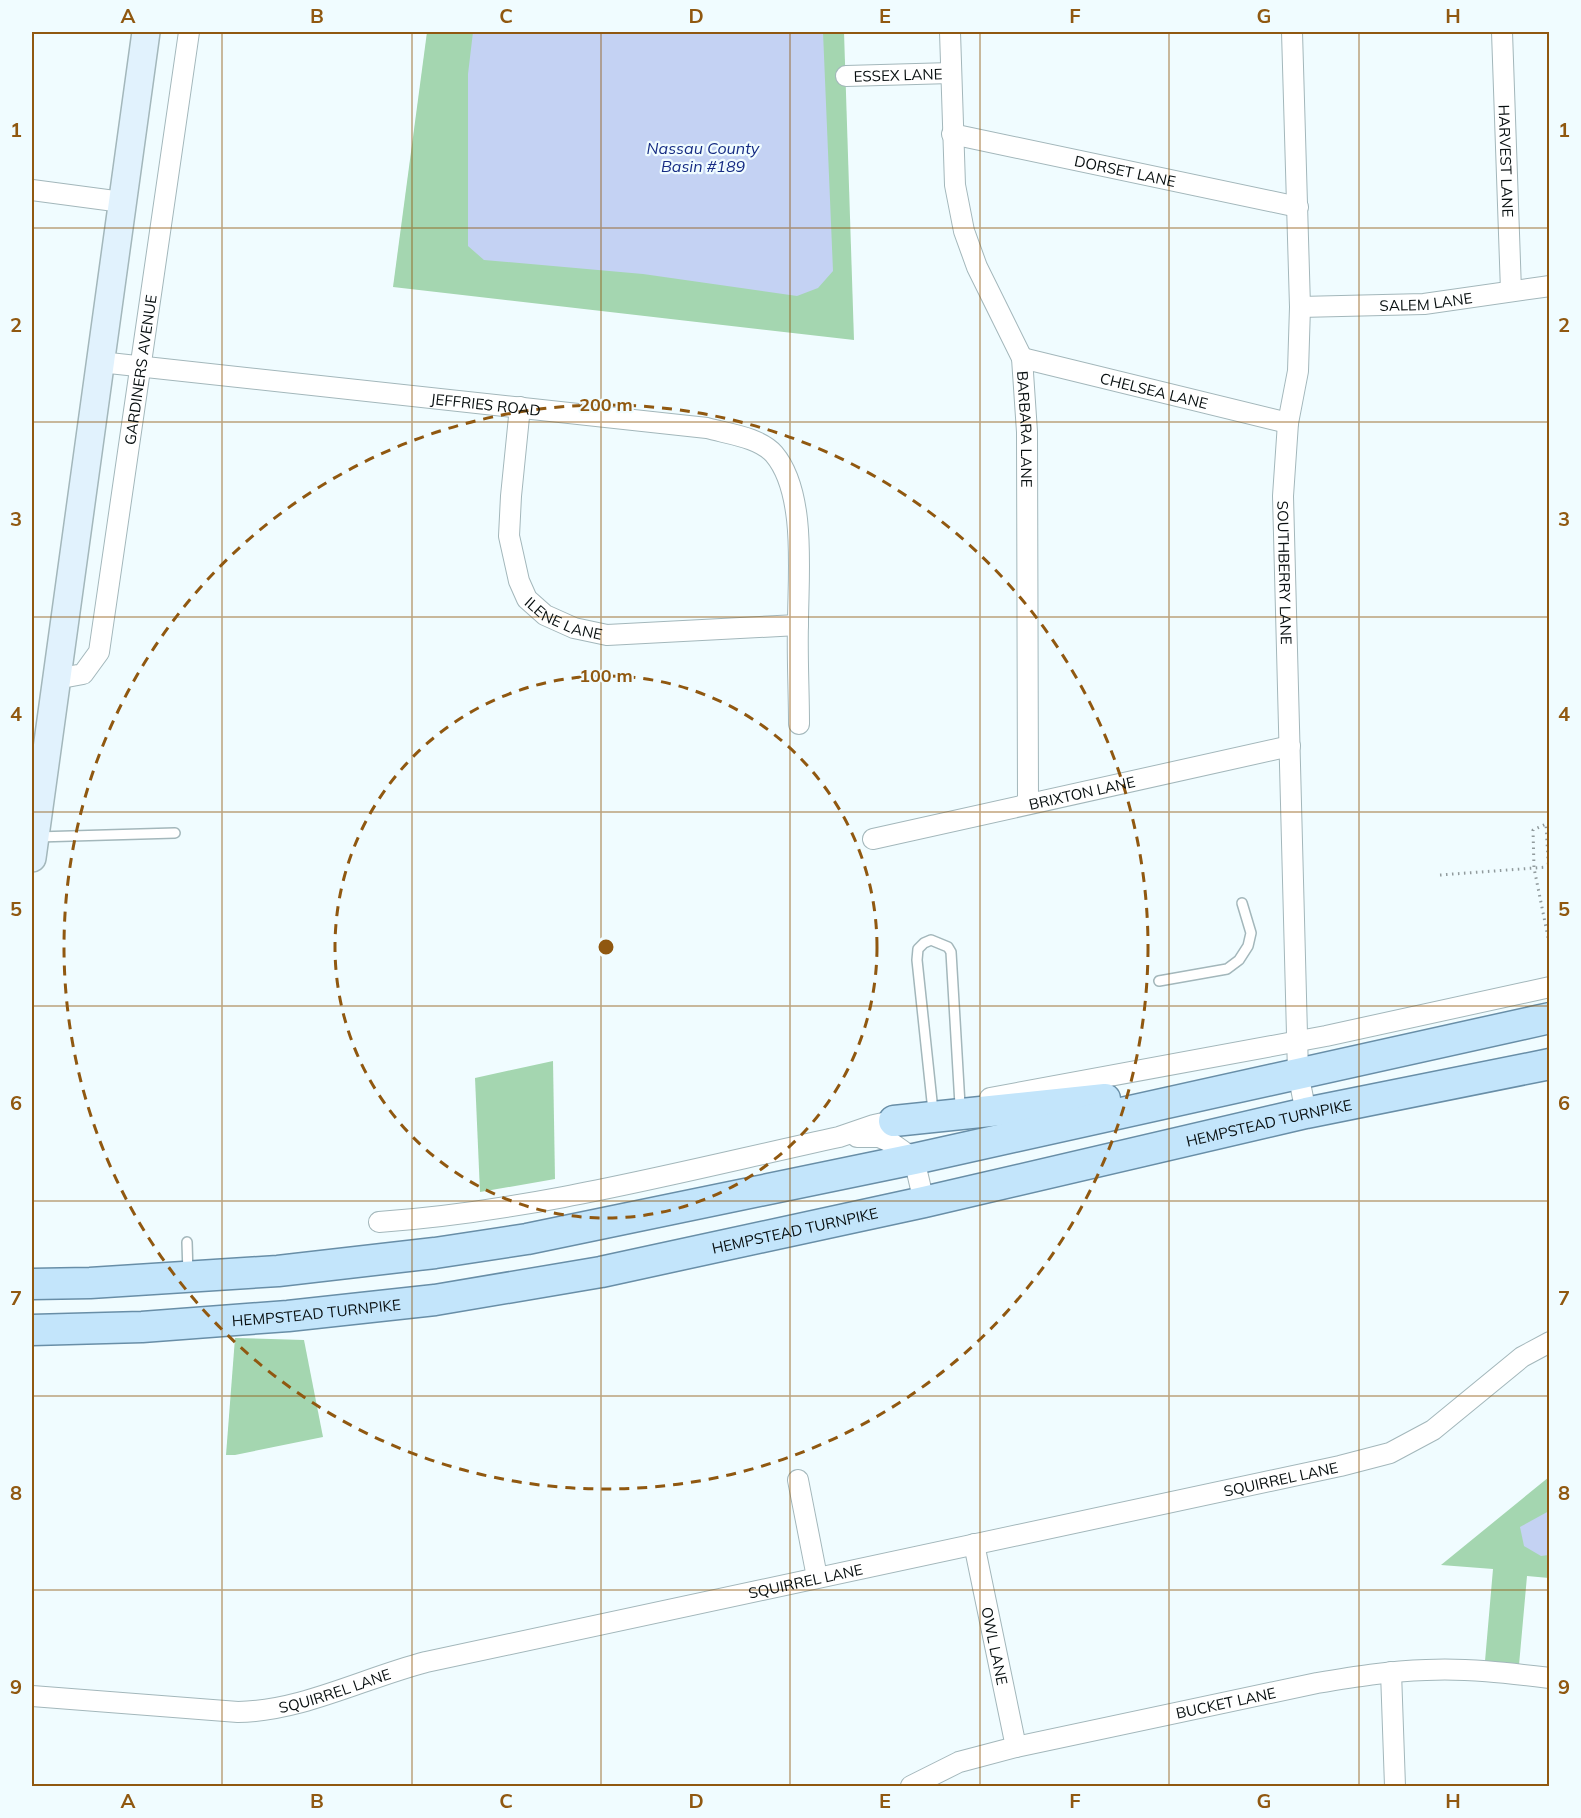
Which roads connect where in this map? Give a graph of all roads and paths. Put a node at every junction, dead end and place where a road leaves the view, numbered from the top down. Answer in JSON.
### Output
{"nodes":[{"id":1,"x":146,"y":32,"type":"edge"},
{"id":2,"x":189,"y":32,"type":"edge"},
{"id":3,"x":950,"y":32,"type":"edge"},
{"id":4,"x":1292,"y":32,"type":"edge"},
{"id":5,"x":1502,"y":32,"type":"edge"},
{"id":6,"x":951,"y":74,"type":"junction"},
{"id":7,"x":846,"y":76,"type":"dead end"},
{"id":8,"x":952,"y":134,"type":"junction"},
{"id":9,"x":32,"y":190,"type":"edge"},
{"id":10,"x":122,"y":202,"type":"junction"},
{"id":11,"x":1298,"y":207,"type":"junction"},
{"id":12,"x":1550,"y":286,"type":"edge"},
{"id":13,"x":1511,"y":291,"type":"junction"},
{"id":14,"x":1300,"y":307,"type":"junction"},
{"id":15,"x":1022,"y":357,"type":"junction"},
{"id":16,"x":100,"y":362,"type":"junction"},
{"id":17,"x":141,"y":366,"type":"junction"},
{"id":18,"x":520,"y":408,"type":"junction"},
{"id":19,"x":1288,"y":423,"type":"junction"},
{"id":20,"x":798,"y":625,"type":"junction"},
{"id":21,"x":56,"y":679,"type":"junction"},
{"id":22,"x":799,"y":724,"type":"dead end"},
{"id":23,"x":1290,"y":746,"type":"junction"},
{"id":24,"x":1028,"y":804,"type":"junction"},
{"id":25,"x":175,"y":833,"type":"dead end"},
{"id":26,"x":873,"y":839,"type":"dead end"},
{"id":27,"x":32,"y":852,"type":"edge"},
{"id":28,"x":1548,"y":867,"type":"junction"},
{"id":29,"x":1534,"y":868,"type":"junction"},
{"id":30,"x":1440,"y":875,"type":"dead end"},
{"id":31,"x":1550,"y":894,"type":"edge"},
{"id":32,"x":1242,"y":903,"type":"dead end"},
{"id":33,"x":1550,"y":947,"type":"edge"},
{"id":34,"x":1159,"y":981,"type":"dead end"},
{"id":35,"x":1550,"y":987,"type":"edge"},
{"id":36,"x":1550,"y":1018,"type":"edge"},
{"id":37,"x":1297,"y":1041,"type":"junction"},
{"id":38,"x":1550,"y":1064,"type":"edge"},
{"id":39,"x":1298,"y":1073,"type":"junction"},
{"id":40,"x":1242,"y":1085,"type":"junction"},
{"id":41,"x":960,"y":1105,"type":"junction"},
{"id":42,"x":933,"y":1110,"type":"junction"},
{"id":43,"x":1306,"y":1113,"type":"junction"},
{"id":44,"x":839,"y":1137,"type":"junction"},
{"id":45,"x":903,"y":1137,"type":"junction"},
{"id":46,"x":924,"y":1202,"type":"junction"},
{"id":47,"x":379,"y":1222,"type":"dead end"},
{"id":48,"x":187,"y":1242,"type":"dead end"},
{"id":49,"x":188,"y":1277,"type":"junction"},
{"id":50,"x":32,"y":1284,"type":"edge"},
{"id":51,"x":32,"y":1330,"type":"edge"},
{"id":52,"x":1550,"y":1342,"type":"edge"},
{"id":53,"x":798,"y":1480,"type":"dead end"},
{"id":54,"x":974,"y":1544,"type":"junction"},
{"id":55,"x":817,"y":1578,"type":"junction"},
{"id":56,"x":1391,"y":1672,"type":"junction"},
{"id":57,"x":1550,"y":1678,"type":"edge"},
{"id":58,"x":32,"y":1696,"type":"edge"},
{"id":59,"x":1016,"y":1747,"type":"junction"},
{"id":60,"x":911,"y":1786,"type":"edge"},
{"id":61,"x":1395,"y":1786,"type":"edge"}],
"edges":[{"from":1,"to":10,"type":"main road"},
{"from":2,"to":17,"type":"street","name":"GARDINERS AVENUE"},
{"from":3,"to":6,"type":"street","name":"BARBARA LANE"},
{"from":4,"to":11,"type":"street","name":"SOUTHBERRY LANE"},
{"from":5,"to":13,"type":"street","name":"HARVEST LANE"},
{"from":6,"to":7,"type":"street","name":"ESSEX LANE"},
{"from":6,"to":8,"type":"street","name":"BARBARA LANE"},
{"from":8,"to":11,"type":"street","name":"DORSET LANE"},
{"from":8,"to":15,"type":"street","name":"BARBARA LANE"},
{"from":9,"to":10,"type":"street"},
{"from":10,"to":16,"type":"main road"},
{"from":11,"to":14,"type":"street","name":"SOUTHBERRY LANE"},
{"from":12,"to":13,"type":"street","name":"SALEM LANE"},
{"from":13,"to":14,"type":"street","name":"SALEM LANE"},
{"from":14,"to":19,"type":"street","name":"SOUTHBERRY LANE"},
{"from":15,"to":19,"type":"street","name":"CHELSEA LANE"},
{"from":15,"to":24,"type":"street","name":"BARBARA LANE"},
{"from":16,"to":17,"type":"street","name":"JEFFRIES ROAD"},
{"from":16,"to":21,"type":"main road"},
{"from":17,"to":18,"type":"street","name":"JEFFRIES ROAD"},
{"from":17,"to":21,"type":"street","name":"GARDINERS AVENUE"},
{"from":18,"to":20,"type":"street","name":"JEFFRIES ROAD"},
{"from":18,"to":20,"type":"street","name":"ILENE LANE"},
{"from":19,"to":23,"type":"street","name":"SOUTHBERRY LANE"},
{"from":20,"to":22,"type":"street","name":"JEFFRIES ROAD"},
{"from":21,"to":27,"type":"main road"},
{"from":23,"to":24,"type":"street","name":"BRIXTON LANE"},
{"from":23,"to":37,"type":"street","name":"SOUTHBERRY LANE"},
{"from":24,"to":26,"type":"street","name":"BRIXTON LANE"},
{"from":25,"to":27,"type":"lane"},
{"from":28,"to":29,"type":"path"},
{"from":28,"to":29,"type":"path"},
{"from":28,"to":31,"type":"path"},
{"from":29,"to":30,"type":"path"},
{"from":29,"to":33,"type":"path"},
{"from":32,"to":34,"type":"lane"},
{"from":35,"to":37,"type":"street"},
{"from":36,"to":39,"type":"main road"},
{"from":37,"to":39,"type":"street","name":"SOUTHBERRY LANE"},
{"from":37,"to":41,"type":"street"},
{"from":38,"to":43,"type":"main road","name":"HEMPSTEAD TURNPIKE"},
{"from":39,"to":40,"type":"main road"},
{"from":39,"to":43,"type":"street","name":"SOUTHBERRY LANE"},
{"from":40,"to":45,"type":"main road"},
{"from":40,"to":45,"type":"main road"},
{"from":41,"to":42,"type":"street"},
{"from":41,"to":42,"type":"lane"},
{"from":42,"to":45,"type":"street"},
{"from":43,"to":46,"type":"main road","name":"HEMPSTEAD TURNPIKE"},
{"from":44,"to":45,"type":"street"},
{"from":44,"to":45,"type":"street"},
{"from":44,"to":47,"type":"street"},
{"from":45,"to":46,"type":"street"},
{"from":45,"to":49,"type":"main road"},
{"from":46,"to":51,"type":"main road","name":"HEMPSTEAD TURNPIKE"},
{"from":48,"to":49,"type":"lane"},
{"from":49,"to":50,"type":"main road"},
{"from":52,"to":54,"type":"street","name":"SQUIRREL LANE"},
{"from":53,"to":55,"type":"street"},
{"from":54,"to":55,"type":"street","name":"SQUIRREL LANE"},
{"from":54,"to":59,"type":"street","name":"OWL LANE"},
{"from":55,"to":58,"type":"street","name":"SQUIRREL LANE"},
{"from":56,"to":57,"type":"street","name":"BUCKET LANE"},
{"from":56,"to":59,"type":"street","name":"BUCKET LANE"},
{"from":56,"to":61,"type":"street"},
{"from":59,"to":60,"type":"street","name":"BUCKET LANE"}]}
